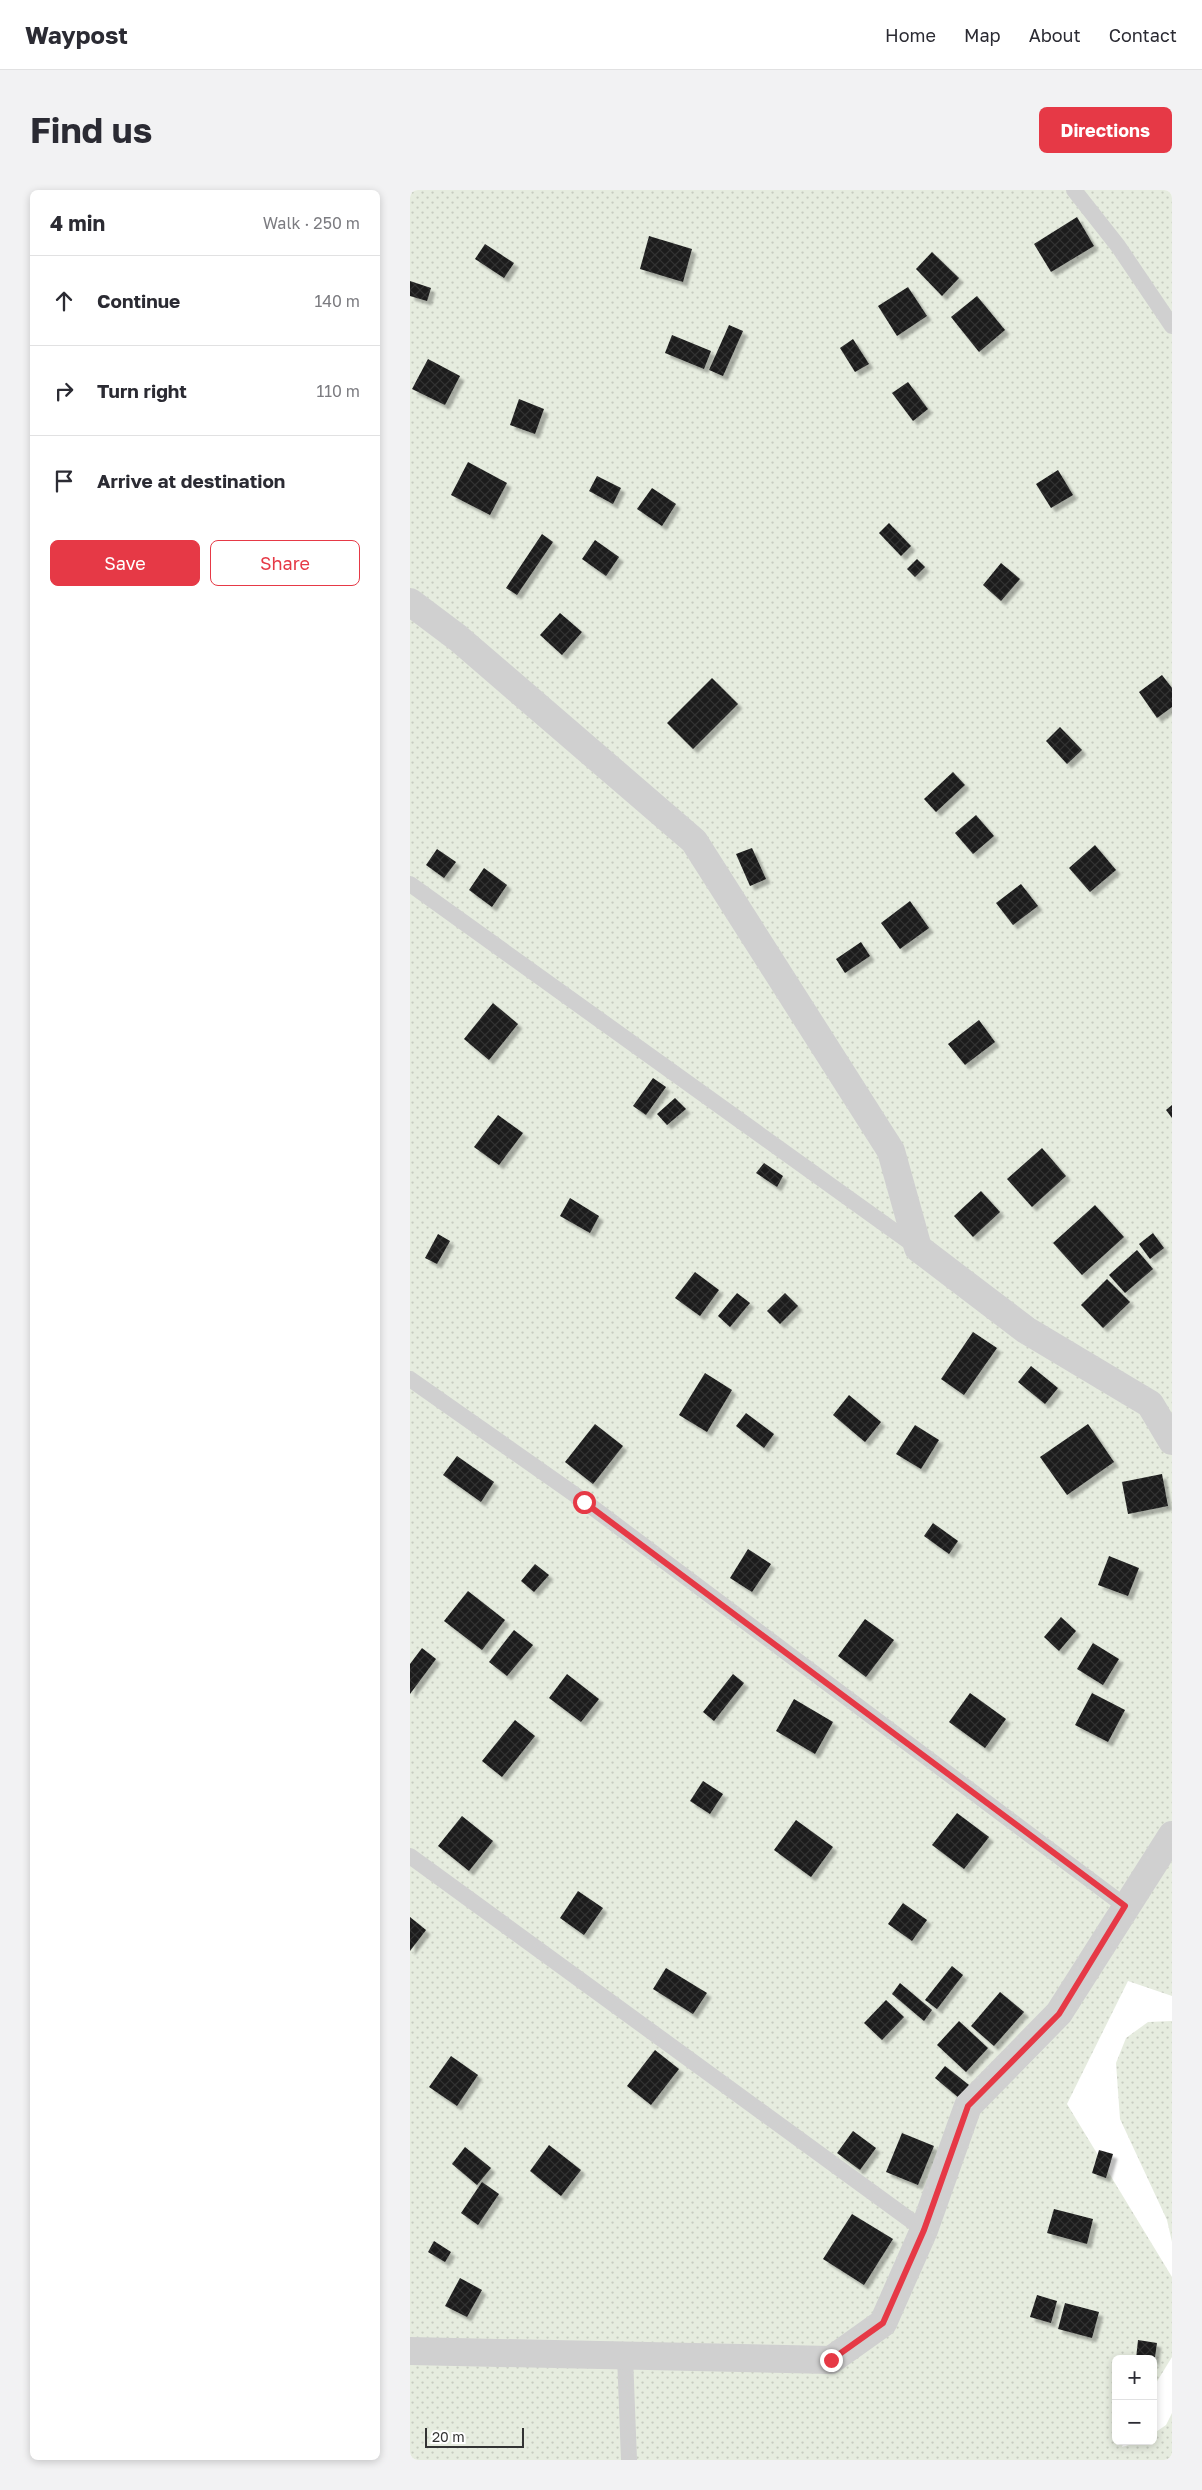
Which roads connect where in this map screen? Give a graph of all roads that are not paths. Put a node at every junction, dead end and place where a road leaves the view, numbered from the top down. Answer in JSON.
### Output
{"nodes":[{"id":1,"x":1074,"y":190,"type":"edge"},
{"id":2,"x":1172,"y":326,"type":"edge"},
{"id":3,"x":410,"y":602,"type":"edge"},
{"id":4,"x":410,"y":884,"type":"edge"},
{"id":5,"x":918,"y":1248,"type":"junction"},
{"id":6,"x":410,"y":1379,"type":"edge"},
{"id":7,"x":1172,"y":1441,"type":"edge"},
{"id":8,"x":1172,"y":1835,"type":"edge"},
{"id":9,"x":410,"y":1856,"type":"edge"},
{"id":10,"x":1125,"y":1906,"type":"junction"},
{"id":11,"x":924,"y":2230,"type":"junction"},
{"id":12,"x":410,"y":2351,"type":"edge"},
{"id":13,"x":624,"y":2356,"type":"junction"},
{"id":14,"x":629,"y":2460,"type":"edge"}],
"edges":[{"from":1,"to":2,"type":"lane"},
{"from":3,"to":5,"type":"street"},
{"from":4,"to":5,"type":"lane"},
{"from":5,"to":7,"type":"street"},
{"from":6,"to":10,"type":"lane"},
{"from":8,"to":10,"type":"street"},
{"from":9,"to":11,"type":"lane"},
{"from":10,"to":11,"type":"street"},
{"from":11,"to":13,"type":"street"},
{"from":12,"to":13,"type":"street"},
{"from":13,"to":14,"type":"lane"}]}
